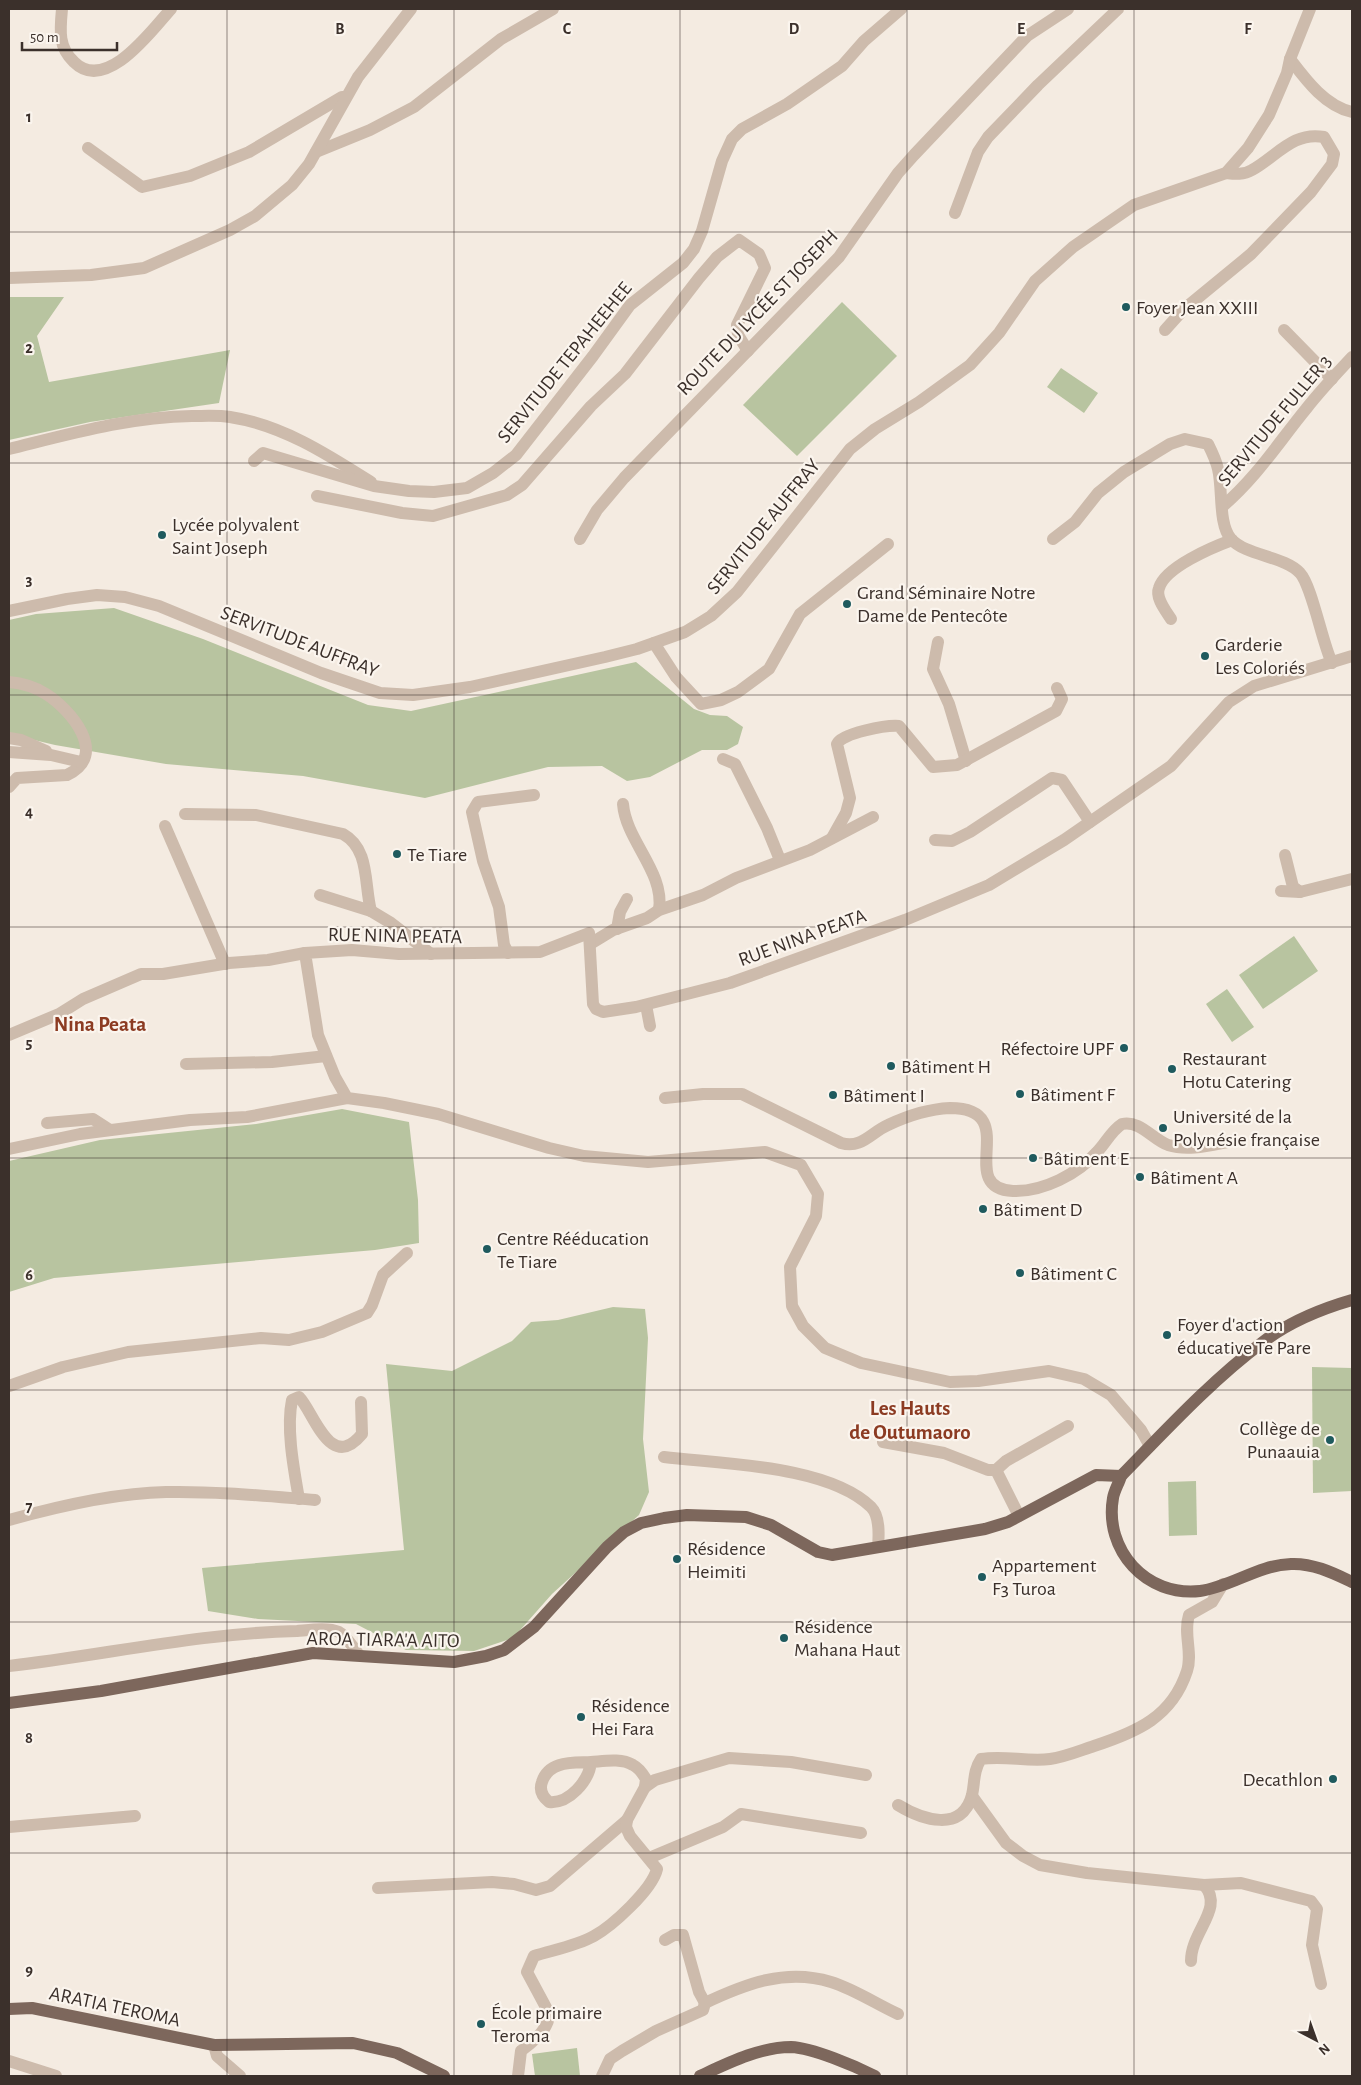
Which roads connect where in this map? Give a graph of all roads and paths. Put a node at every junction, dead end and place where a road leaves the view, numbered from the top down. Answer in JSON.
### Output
{"nodes":[{"id":1,"x":62,"y":9,"type":"edge"},
{"id":2,"x":171,"y":9,"type":"edge"},
{"id":3,"x":411,"y":9,"type":"edge"},
{"id":4,"x":553,"y":9,"type":"edge"},
{"id":5,"x":901,"y":9,"type":"edge"},
{"id":6,"x":1068,"y":9,"type":"edge"},
{"id":7,"x":1118,"y":9,"type":"edge"},
{"id":8,"x":1310,"y":9,"type":"edge"},
{"id":9,"x":1290,"y":59,"type":"junction"},
{"id":10,"x":346,"y":97,"type":"junction"},
{"id":11,"x":1352,"y":112,"type":"edge"},
{"id":12,"x":88,"y":148,"type":"dead end"},
{"id":13,"x":316,"y":152,"type":"junction"},
{"id":14,"x":1226,"y":173,"type":"junction"},
{"id":15,"x":955,"y":213,"type":"dead end"},
{"id":16,"x":9,"y":278,"type":"edge"},
{"id":17,"x":1165,"y":330,"type":"dead end"},
{"id":18,"x":1284,"y":330,"type":"dead end"},
{"id":19,"x":748,"y":351,"type":"junction"},
{"id":20,"x":1352,"y":357,"type":"edge"},
{"id":21,"x":1332,"y":378,"type":"junction"},
{"id":22,"x":9,"y":449,"type":"edge"},
{"id":23,"x":254,"y":461,"type":"dead end"},
{"id":24,"x":379,"y":487,"type":"junction"},
{"id":25,"x":317,"y":496,"type":"dead end"},
{"id":26,"x":1223,"y":506,"type":"junction"},
{"id":27,"x":580,"y":539,"type":"dead end"},
{"id":28,"x":1053,"y":539,"type":"dead end"},
{"id":29,"x":1232,"y":540,"type":"junction"},
{"id":30,"x":888,"y":544,"type":"dead end"},
{"id":31,"x":9,"y":611,"type":"edge"},
{"id":32,"x":1171,"y":619,"type":"dead end"},
{"id":33,"x":938,"y":642,"type":"dead end"},
{"id":34,"x":654,"y":643,"type":"junction"},
{"id":35,"x":1352,"y":656,"type":"edge"},
{"id":36,"x":1332,"y":663,"type":"junction"},
{"id":37,"x":9,"y":682,"type":"edge"},
{"id":38,"x":1057,"y":688,"type":"dead end"},
{"id":39,"x":9,"y":738,"type":"edge"},
{"id":40,"x":9,"y":752,"type":"edge"},
{"id":41,"x":52,"y":756,"type":"junction"},
{"id":42,"x":724,"y":759,"type":"dead end"},
{"id":43,"x":966,"y":760,"type":"junction"},
{"id":44,"x":82,"y":762,"type":"junction"},
{"id":45,"x":9,"y":787,"type":"edge"},
{"id":46,"x":534,"y":795,"type":"dead end"},
{"id":47,"x":623,"y":804,"type":"dead end"},
{"id":48,"x":185,"y":814,"type":"dead end"},
{"id":49,"x":873,"y":817,"type":"dead end"},
{"id":50,"x":1090,"y":822,"type":"junction"},
{"id":51,"x":165,"y":826,"type":"dead end"},
{"id":52,"x":832,"y":838,"type":"junction"},
{"id":53,"x":935,"y":840,"type":"dead end"},
{"id":54,"x":1285,"y":855,"type":"dead end"},
{"id":55,"x":780,"y":860,"type":"junction"},
{"id":56,"x":1352,"y":879,"type":"edge"},
{"id":57,"x":1281,"y":891,"type":"dead end"},
{"id":58,"x":1300,"y":892,"type":"junction"},
{"id":59,"x":320,"y":895,"type":"dead end"},
{"id":60,"x":627,"y":899,"type":"dead end"},
{"id":61,"x":659,"y":910,"type":"junction"},
{"id":62,"x":371,"y":911,"type":"junction"},
{"id":63,"x":618,"y":929,"type":"junction"},
{"id":64,"x":590,"y":944,"type":"junction"},
{"id":65,"x":306,"y":953,"type":"junction"},
{"id":66,"x":431,"y":954,"type":"junction"},
{"id":67,"x":508,"y":954,"type":"junction"},
{"id":68,"x":225,"y":964,"type":"junction"},
{"id":69,"x":646,"y":1005,"type":"junction"},
{"id":70,"x":650,"y":1026,"type":"dead end"},
{"id":71,"x":9,"y":1035,"type":"edge"},
{"id":72,"x":326,"y":1056,"type":"junction"},
{"id":73,"x":186,"y":1064,"type":"dead end"},
{"id":74,"x":347,"y":1098,"type":"junction"},
{"id":75,"x":665,"y":1098,"type":"dead end"},
{"id":76,"x":47,"y":1123,"type":"dead end"},
{"id":77,"x":110,"y":1130,"type":"junction"},
{"id":78,"x":1226,"y":1142,"type":"dead end"},
{"id":79,"x":9,"y":1149,"type":"edge"},
{"id":80,"x":407,"y":1253,"type":"dead end"},
{"id":81,"x":1352,"y":1300,"type":"edge"},
{"id":82,"x":9,"y":1386,"type":"edge"},
{"id":83,"x":361,"y":1402,"type":"dead end"},
{"id":84,"x":1068,"y":1426,"type":"dead end"},
{"id":85,"x":884,"y":1442,"type":"dead end"},
{"id":86,"x":1150,"y":1446,"type":"junction"},
{"id":87,"x":664,"y":1458,"type":"dead end"},
{"id":88,"x":996,"y":1470,"type":"junction"},
{"id":89,"x":1121,"y":1476,"type":"junction"},
{"id":90,"x":299,"y":1499,"type":"junction"},
{"id":91,"x":315,"y":1500,"type":"dead end"},
{"id":92,"x":1019,"y":1516,"type":"junction"},
{"id":93,"x":9,"y":1520,"type":"edge"},
{"id":94,"x":878,"y":1547,"type":"junction"},
{"id":95,"x":1352,"y":1582,"type":"edge"},
{"id":96,"x":1223,"y":1584,"type":"junction"},
{"id":97,"x":359,"y":1655,"type":"junction"},
{"id":98,"x":9,"y":1666,"type":"edge"},
{"id":99,"x":9,"y":1703,"type":"edge"},
{"id":100,"x":591,"y":1762,"type":"dead end"},
{"id":101,"x":866,"y":1775,"type":"dead end"},
{"id":102,"x":645,"y":1788,"type":"junction"},
{"id":103,"x":972,"y":1796,"type":"junction"},
{"id":104,"x":898,"y":1805,"type":"dead end"},
{"id":105,"x":135,"y":1816,"type":"dead end"},
{"id":106,"x":627,"y":1820,"type":"junction"},
{"id":107,"x":9,"y":1828,"type":"edge"},
{"id":108,"x":861,"y":1833,"type":"dead end"},
{"id":109,"x":649,"y":1858,"type":"junction"},
{"id":110,"x":1204,"y":1885,"type":"junction"},
{"id":111,"x":378,"y":1888,"type":"dead end"},
{"id":112,"x":665,"y":1940,"type":"dead end"},
{"id":113,"x":1191,"y":1961,"type":"dead end"},
{"id":114,"x":1321,"y":1984,"type":"dead end"},
{"id":115,"x":705,"y":2003,"type":"junction"},
{"id":116,"x":9,"y":2009,"type":"edge"},
{"id":117,"x":898,"y":2014,"type":"dead end"},
{"id":118,"x":214,"y":2045,"type":"junction"},
{"id":119,"x":9,"y":2061,"type":"edge"},
{"id":120,"x":56,"y":2076,"type":"edge"},
{"id":121,"x":240,"y":2076,"type":"edge"},
{"id":122,"x":444,"y":2076,"type":"edge"},
{"id":123,"x":518,"y":2076,"type":"edge"},
{"id":124,"x":602,"y":2076,"type":"edge"},
{"id":125,"x":700,"y":2076,"type":"edge"},
{"id":126,"x":875,"y":2076,"type":"edge"}],
"edges":[{"from":1,"to":2,"type":"street"},
{"from":3,"to":10,"type":"street"},
{"from":4,"to":13,"type":"street"},
{"from":5,"to":24,"type":"street","name":"SERVITUDE TEPAHEEHEE"},
{"from":6,"to":19,"type":"street","name":"ROUTE DU LYCÉE ST JOSEPH"},
{"from":7,"to":15,"type":"street"},
{"from":8,"to":9,"type":"street","name":"SERVITUDE AUFFRAY"},
{"from":9,"to":11,"type":"street"},
{"from":9,"to":14,"type":"street","name":"SERVITUDE AUFFRAY"},
{"from":10,"to":12,"type":"street"},
{"from":10,"to":13,"type":"street"},
{"from":13,"to":16,"type":"street"},
{"from":14,"to":17,"type":"street"},
{"from":14,"to":34,"type":"street","name":"SERVITUDE AUFFRAY"},
{"from":18,"to":21,"type":"street"},
{"from":19,"to":25,"type":"street"},
{"from":19,"to":27,"type":"street","name":"ROUTE DU LYCÉE ST JOSEPH"},
{"from":20,"to":21,"type":"street","name":"SERVITUDE FULLER 3"},
{"from":21,"to":26,"type":"street","name":"SERVITUDE FULLER 3"},
{"from":22,"to":24,"type":"street"},
{"from":23,"to":24,"type":"street","name":"SERVITUDE TEPAHEEHEE"},
{"from":26,"to":28,"type":"street"},
{"from":26,"to":29,"type":"street"},
{"from":29,"to":32,"type":"street"},
{"from":29,"to":36,"type":"street"},
{"from":30,"to":34,"type":"street"},
{"from":31,"to":34,"type":"street","name":"SERVITUDE AUFFRAY"},
{"from":33,"to":43,"type":"street"},
{"from":35,"to":36,"type":"street","name":"RUE NINA PEATA"},
{"from":36,"to":50,"type":"street","name":"RUE NINA PEATA"},
{"from":37,"to":44,"type":"street"},
{"from":38,"to":43,"type":"street"},
{"from":39,"to":41,"type":"street"},
{"from":40,"to":41,"type":"street"},
{"from":41,"to":44,"type":"street"},
{"from":42,"to":55,"type":"street"},
{"from":43,"to":52,"type":"street"},
{"from":44,"to":45,"type":"street"},
{"from":46,"to":67,"type":"street"},
{"from":47,"to":61,"type":"street"},
{"from":48,"to":62,"type":"street"},
{"from":49,"to":52,"type":"street"},
{"from":50,"to":53,"type":"street"},
{"from":50,"to":69,"type":"street","name":"RUE NINA PEATA"},
{"from":51,"to":68,"type":"street"},
{"from":52,"to":55,"type":"street"},
{"from":54,"to":58,"type":"street"},
{"from":55,"to":61,"type":"street"},
{"from":56,"to":58,"type":"street"},
{"from":57,"to":58,"type":"street"},
{"from":59,"to":62,"type":"street"},
{"from":60,"to":63,"type":"street"},
{"from":61,"to":63,"type":"street"},
{"from":62,"to":66,"type":"street"},
{"from":63,"to":64,"type":"street"},
{"from":64,"to":67,"type":"street","name":"RUE NINA PEATA"},
{"from":64,"to":69,"type":"street","name":"RUE NINA PEATA"},
{"from":65,"to":66,"type":"street","name":"RUE NINA PEATA"},
{"from":65,"to":68,"type":"street"},
{"from":65,"to":72,"type":"street","name":"RUE NINA PEATA"},
{"from":66,"to":67,"type":"street","name":"RUE NINA PEATA"},
{"from":68,"to":71,"type":"street"},
{"from":69,"to":70,"type":"street"},
{"from":72,"to":73,"type":"street"},
{"from":72,"to":74,"type":"street","name":"RUE NINA PEATA"},
{"from":74,"to":77,"type":"street"},
{"from":74,"to":86,"type":"street"},
{"from":75,"to":78,"type":"street"},
{"from":76,"to":77,"type":"street"},
{"from":77,"to":79,"type":"street"},
{"from":80,"to":82,"type":"street"},
{"from":81,"to":86,"type":"main road"},
{"from":83,"to":90,"type":"street"},
{"from":84,"to":88,"type":"street"},
{"from":85,"to":88,"type":"street"},
{"from":86,"to":89,"type":"main road"},
{"from":87,"to":94,"type":"street"},
{"from":88,"to":92,"type":"street"},
{"from":89,"to":92,"type":"main road","name":"AROA TIARA'A AITO"},
{"from":89,"to":96,"type":"main road"},
{"from":90,"to":91,"type":"street"},
{"from":90,"to":93,"type":"street"},
{"from":92,"to":94,"type":"main road","name":"AROA TIARA'A AITO"},
{"from":94,"to":97,"type":"main road","name":"AROA TIARA'A AITO"},
{"from":95,"to":96,"type":"main road"},
{"from":96,"to":103,"type":"street"},
{"from":97,"to":98,"type":"street"},
{"from":97,"to":99,"type":"main road","name":"AROA TIARA'A AITO"},
{"from":100,"to":102,"type":"street"},
{"from":101,"to":102,"type":"street"},
{"from":102,"to":106,"type":"street"},
{"from":103,"to":104,"type":"street"},
{"from":103,"to":110,"type":"street"},
{"from":105,"to":107,"type":"street"},
{"from":106,"to":109,"type":"street"},
{"from":106,"to":111,"type":"street"},
{"from":108,"to":109,"type":"street"},
{"from":109,"to":123,"type":"street"},
{"from":110,"to":113,"type":"street"},
{"from":110,"to":114,"type":"street"},
{"from":112,"to":115,"type":"street"},
{"from":115,"to":117,"type":"street"},
{"from":115,"to":124,"type":"street"},
{"from":116,"to":118,"type":"main road","name":"ARATIA TEROMA"},
{"from":118,"to":121,"type":"street"},
{"from":118,"to":122,"type":"main road","name":"ARATIA TEROMA"},
{"from":119,"to":120,"type":"street"},
{"from":125,"to":126,"type":"main road"}]}
